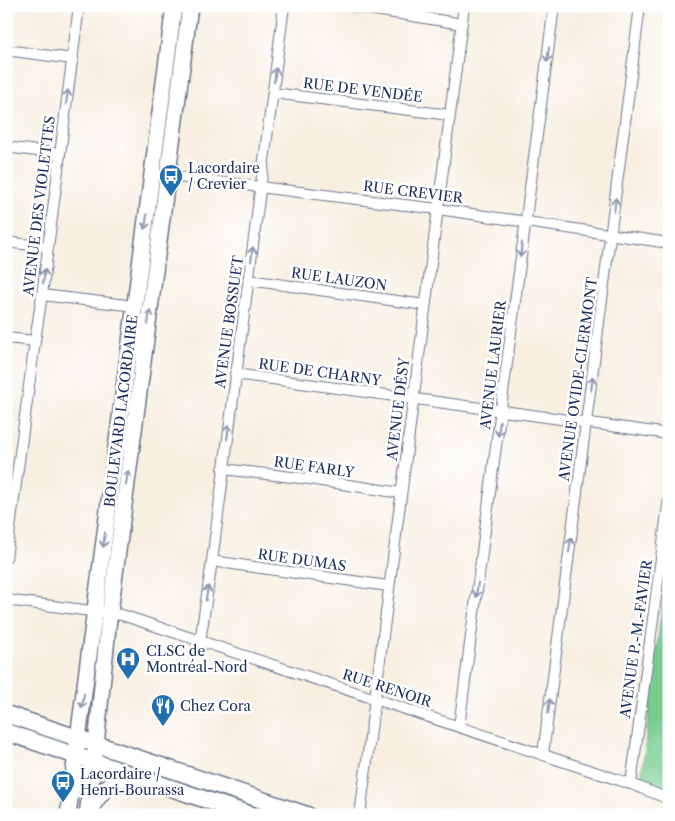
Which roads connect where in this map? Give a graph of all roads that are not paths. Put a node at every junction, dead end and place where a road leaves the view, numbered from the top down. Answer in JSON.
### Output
{"nodes":[{"id":1,"x":79,"y":6,"type":"edge"},
{"id":2,"x":174,"y":6,"type":"edge"},
{"id":3,"x":190,"y":6,"type":"edge"},
{"id":4,"x":284,"y":6,"type":"edge"},
{"id":5,"x":351,"y":6,"type":"edge"},
{"id":6,"x":464,"y":6,"type":"edge"},
{"id":7,"x":554,"y":6,"type":"edge"},
{"id":8,"x":640,"y":6,"type":"edge"},
{"id":9,"x":462,"y":24,"type":"junction"},
{"id":10,"x":6,"y":50,"type":"edge"},
{"id":11,"x":73,"y":59,"type":"junction"},
{"id":12,"x":273,"y":93,"type":"junction"},
{"id":13,"x":450,"y":115,"type":"junction"},
{"id":14,"x":6,"y":146,"type":"edge"},
{"id":15,"x":60,"y":154,"type":"junction"},
{"id":16,"x":160,"y":175,"type":"junction"},
{"id":17,"x":261,"y":187,"type":"junction"},
{"id":18,"x":438,"y":209,"type":"junction"},
{"id":19,"x":525,"y":222,"type":"junction"},
{"id":20,"x":612,"y":234,"type":"junction"},
{"id":21,"x":6,"y":242,"type":"edge"},
{"id":22,"x":669,"y":242,"type":"edge"},
{"id":23,"x":48,"y":247,"type":"junction"},
{"id":24,"x":248,"y":280,"type":"junction"},
{"id":25,"x":42,"y":295,"type":"junction"},
{"id":26,"x":425,"y":305,"type":"junction"},
{"id":27,"x":135,"y":306,"type":"junction"},
{"id":28,"x":6,"y":338,"type":"edge"},
{"id":29,"x":35,"y":341,"type":"junction"},
{"id":30,"x":236,"y":374,"type":"junction"},
{"id":31,"x":413,"y":398,"type":"junction"},
{"id":32,"x":501,"y":411,"type":"junction"},
{"id":33,"x":586,"y":422,"type":"junction"},
{"id":34,"x":669,"y":434,"type":"edge"},
{"id":35,"x":223,"y":469,"type":"junction"},
{"id":36,"x":401,"y":493,"type":"junction"},
{"id":37,"x":669,"y":498,"type":"edge"},
{"id":38,"x":6,"y":558,"type":"edge"},
{"id":39,"x":212,"y":562,"type":"junction"},
{"id":40,"x":664,"y":578,"type":"edge"},
{"id":41,"x":388,"y":586,"type":"junction"},
{"id":42,"x":6,"y":600,"type":"edge"},
{"id":43,"x":102,"y":612,"type":"junction"},
{"id":44,"x":200,"y":642,"type":"junction"},
{"id":45,"x":374,"y":698,"type":"junction"},
{"id":46,"x":6,"y":714,"type":"edge"},
{"id":47,"x":459,"y":727,"type":"junction"},
{"id":48,"x":6,"y":732,"type":"edge"},
{"id":49,"x":78,"y":739,"type":"junction"},
{"id":50,"x":96,"y":745,"type":"junction"},
{"id":51,"x":543,"y":754,"type":"junction"},
{"id":52,"x":77,"y":756,"type":"junction"},
{"id":53,"x":94,"y":761,"type":"junction"},
{"id":54,"x":150,"y":781,"type":"junction"},
{"id":55,"x":630,"y":784,"type":"junction"},
{"id":56,"x":669,"y":798,"type":"edge"},
{"id":57,"x":68,"y":815,"type":"edge"},
{"id":58,"x":88,"y":815,"type":"edge"},
{"id":59,"x":251,"y":815,"type":"edge"},
{"id":60,"x":307,"y":815,"type":"edge"},
{"id":61,"x":360,"y":815,"type":"edge"}],
"edges":[{"from":1,"to":11,"type":"street","name":"AVENUE DES VIOLETTES"},
{"from":2,"to":16,"type":"main road","name":"BOULEVARD LACORDAIRE"},
{"from":3,"to":16,"type":"main road","name":"BOULEVARD LACORDAIRE"},
{"from":12,"to":4,"type":"street","name":"AVENUE BOSSUET","one_way":true},
{"from":5,"to":9,"type":"street"},
{"from":6,"to":9,"type":"street","name":"AVENUE DÉSY"},
{"from":7,"to":19,"type":"street","name":"AVENUE LAURIER","one_way":true},
{"from":20,"to":8,"type":"street","name":"AVENUE OVIDE-CLERMONT","one_way":true},
{"from":9,"to":13,"type":"street","name":"AVENUE DÉSY"},
{"from":10,"to":11,"type":"street"},
{"from":15,"to":11,"type":"street","name":"AVENUE DES VIOLETTES","one_way":true},
{"from":12,"to":13,"type":"street","name":"RUE DE VENDÉE"},
{"from":12,"to":17,"type":"street","name":"AVENUE BOSSUET"},
{"from":13,"to":18,"type":"street","name":"AVENUE DÉSY"},
{"from":14,"to":15,"type":"street"},
{"from":15,"to":23,"type":"street","name":"AVENUE DES VIOLETTES"},
{"from":16,"to":17,"type":"street","name":"RUE CREVIER"},
{"from":16,"to":27,"type":"main road","name":"BOULEVARD LACORDAIRE","one_way":true},
{"from":43,"to":16,"type":"main road","name":"BOULEVARD LACORDAIRE","one_way":true},
{"from":17,"to":18,"type":"street","name":"RUE CREVIER"},
{"from":24,"to":17,"type":"street","name":"AVENUE BOSSUET","one_way":true},
{"from":18,"to":19,"type":"street","name":"RUE CREVIER"},
{"from":18,"to":26,"type":"street","name":"AVENUE DÉSY"},
{"from":19,"to":20,"type":"street","name":"RUE CREVIER"},
{"from":19,"to":32,"type":"street","name":"AVENUE LAURIER","one_way":true},
{"from":20,"to":22,"type":"street","name":"RUE CREVIER"},
{"from":33,"to":20,"type":"street","name":"AVENUE OVIDE-CLERMONT","one_way":true},
{"from":21,"to":23,"type":"street"},
{"from":25,"to":23,"type":"street","name":"AVENUE DES VIOLETTES","one_way":true},
{"from":24,"to":26,"type":"street","name":"RUE LAUZON"},
{"from":24,"to":30,"type":"street","name":"AVENUE BOSSUET"},
{"from":25,"to":27,"type":"street"},
{"from":25,"to":29,"type":"street","name":"AVENUE DES VIOLETTES"},
{"from":26,"to":31,"type":"street","name":"AVENUE DÉSY"},
{"from":27,"to":43,"type":"main road","name":"BOULEVARD LACORDAIRE","one_way":true},
{"from":28,"to":29,"type":"street"},
{"from":29,"to":38,"type":"street","name":"AVENUE DES VIOLETTES"},
{"from":30,"to":31,"type":"street","name":"RUE DE CHARNY"},
{"from":35,"to":30,"type":"street","name":"AVENUE BOSSUET","one_way":true},
{"from":31,"to":32,"type":"street","name":"RUE DE CHARNY"},
{"from":31,"to":36,"type":"street","name":"AVENUE DÉSY"},
{"from":32,"to":33,"type":"street","name":"RUE DE CHARNY"},
{"from":32,"to":47,"type":"street","name":"AVENUE LAURIER","one_way":true},
{"from":33,"to":34,"type":"street","name":"RUE DE CHARNY"},
{"from":51,"to":33,"type":"street","name":"AVENUE OVIDE-CLERMONT","one_way":true},
{"from":35,"to":36,"type":"street","name":"RUE FARLY"},
{"from":35,"to":39,"type":"street","name":"AVENUE BOSSUET"},
{"from":36,"to":41,"type":"street","name":"AVENUE DÉSY"},
{"from":37,"to":40,"type":"street","name":"AVENUE P.-M.-FAVIER"},
{"from":39,"to":41,"type":"street","name":"RUE DUMAS"},
{"from":44,"to":39,"type":"street","name":"AVENUE BOSSUET","one_way":true},
{"from":40,"to":55,"type":"street","name":"AVENUE P.-M.-FAVIER"},
{"from":41,"to":45,"type":"street","name":"AVENUE DÉSY"},
{"from":42,"to":43,"type":"street","name":"RUE RENOIR"},
{"from":43,"to":44,"type":"street","name":"RUE RENOIR"},
{"from":43,"to":49,"type":"main road","name":"BOULEVARD LACORDAIRE","one_way":true},
{"from":43,"to":50,"type":"main road","name":"BOULEVARD LACORDAIRE"},
{"from":44,"to":45,"type":"street","name":"RUE RENOIR"},
{"from":45,"to":47,"type":"street","name":"RUE RENOIR"},
{"from":45,"to":61,"type":"street","name":"AVENUE DÉSY"},
{"from":46,"to":49,"type":"main road"},
{"from":47,"to":51,"type":"street","name":"RUE RENOIR"},
{"from":48,"to":52,"type":"main road"},
{"from":49,"to":50,"type":"main road"},
{"from":49,"to":52,"type":"main road","name":"BOULEVARD LACORDAIRE"},
{"from":50,"to":53,"type":"main road","name":"BOULEVARD LACORDAIRE"},
{"from":50,"to":60,"type":"main road"},
{"from":51,"to":55,"type":"street","name":"RUE RENOIR"},
{"from":52,"to":53,"type":"main road"},
{"from":52,"to":57,"type":"main road","name":"BOULEVARD LACORDAIRE"},
{"from":53,"to":54,"type":"main road"},
{"from":53,"to":58,"type":"main road","name":"BOULEVARD LACORDAIRE"},
{"from":54,"to":58,"type":"main road"},
{"from":54,"to":59,"type":"main road"},
{"from":55,"to":56,"type":"street","name":"RUE RENOIR"}]}
